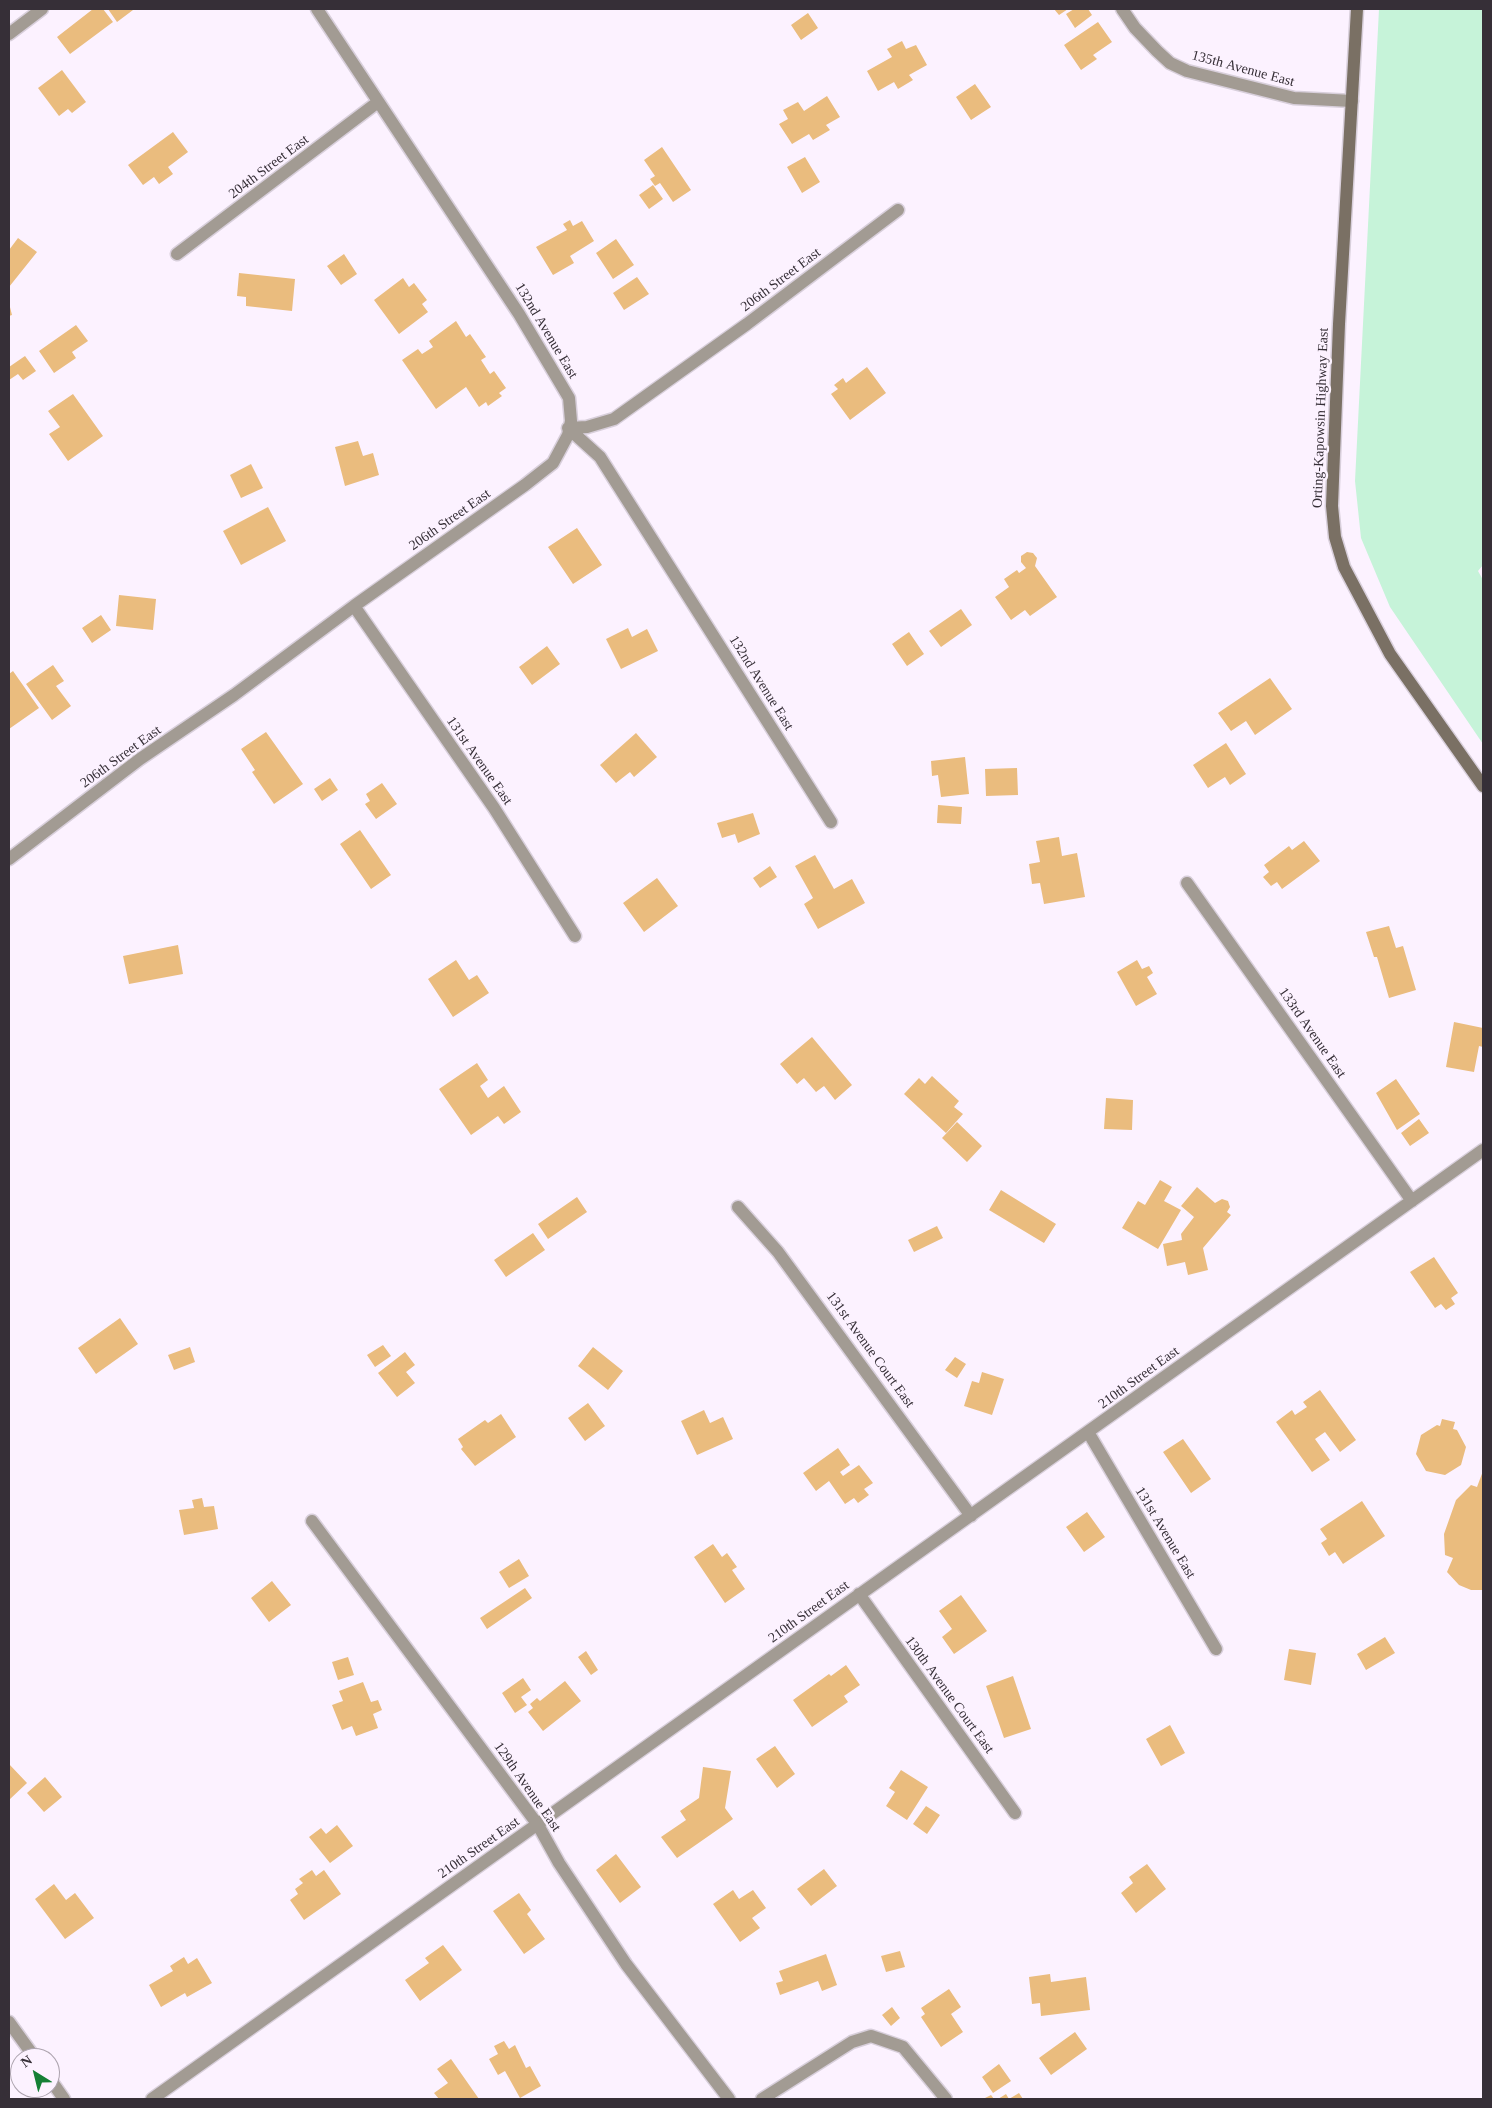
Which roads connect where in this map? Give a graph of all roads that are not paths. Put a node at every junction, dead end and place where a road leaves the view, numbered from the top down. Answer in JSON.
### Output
{"nodes":[{"id":1,"x":42,"y":9,"type":"edge"},
{"id":2,"x":317,"y":9,"type":"edge"},
{"id":3,"x":1122,"y":9,"type":"edge"},
{"id":4,"x":1357,"y":9,"type":"edge"},
{"id":5,"x":9,"y":34,"type":"edge"},
{"id":6,"x":1352,"y":101,"type":"junction"},
{"id":7,"x":378,"y":102,"type":"junction"},
{"id":8,"x":898,"y":210,"type":"dead end"},
{"id":9,"x":177,"y":254,"type":"dead end"},
{"id":10,"x":568,"y":428,"type":"junction"},
{"id":11,"x":354,"y":606,"type":"junction"},
{"id":12,"x":1483,"y":786,"type":"edge"},
{"id":13,"x":831,"y":822,"type":"dead end"},
{"id":14,"x":9,"y":859,"type":"edge"},
{"id":15,"x":1187,"y":883,"type":"dead end"},
{"id":16,"x":575,"y":936,"type":"dead end"},
{"id":17,"x":1483,"y":1150,"type":"edge"},
{"id":18,"x":1412,"y":1200,"type":"junction"},
{"id":19,"x":738,"y":1207,"type":"dead end"},
{"id":20,"x":1088,"y":1432,"type":"junction"},
{"id":21,"x":971,"y":1516,"type":"junction"},
{"id":22,"x":312,"y":1521,"type":"dead end"},
{"id":23,"x":859,"y":1594,"type":"junction"},
{"id":24,"x":1216,"y":1649,"type":"dead end"},
{"id":25,"x":1015,"y":1813,"type":"dead end"},
{"id":26,"x":538,"y":1825,"type":"junction"},
{"id":27,"x":9,"y":2022,"type":"edge"},
{"id":28,"x":28,"y":2048,"type":"edge"},
{"id":29,"x":152,"y":2099,"type":"edge"},
{"id":30,"x":729,"y":2099,"type":"edge"},
{"id":31,"x":762,"y":2099,"type":"edge"},
{"id":32,"x":946,"y":2099,"type":"edge"}],
"edges":[{"from":1,"to":5,"type":"street"},
{"from":2,"to":7,"type":"street","name":"132nd Avenue East"},
{"from":3,"to":6,"type":"street","name":"135th Avenue East"},
{"from":4,"to":6,"type":"main road","name":"Orting-Kapowsin Highway East"},
{"from":6,"to":12,"type":"main road","name":"Orting-Kapowsin Highway East"},
{"from":7,"to":9,"type":"street","name":"204th Street East"},
{"from":7,"to":10,"type":"street","name":"132nd Avenue East"},
{"from":8,"to":10,"type":"street","name":"206th Street East"},
{"from":10,"to":11,"type":"street","name":"206th Street East"},
{"from":10,"to":13,"type":"street","name":"132nd Avenue East"},
{"from":11,"to":14,"type":"street","name":"206th Street East"},
{"from":11,"to":16,"type":"street","name":"131st Avenue East"},
{"from":15,"to":18,"type":"street","name":"133rd Avenue East"},
{"from":17,"to":18,"type":"street","name":"210th Street East"},
{"from":18,"to":20,"type":"street","name":"210th Street East"},
{"from":19,"to":21,"type":"street","name":"131st Avenue Court East"},
{"from":20,"to":21,"type":"street","name":"210th Street East"},
{"from":20,"to":24,"type":"street","name":"131st Avenue East"},
{"from":21,"to":23,"type":"street","name":"210th Street East"},
{"from":22,"to":26,"type":"street","name":"129th Avenue East"},
{"from":23,"to":25,"type":"street","name":"130th Avenue Court East"},
{"from":23,"to":26,"type":"street","name":"210th Street East"},
{"from":26,"to":29,"type":"street","name":"210th Street East"},
{"from":26,"to":30,"type":"street","name":"129th Avenue East"},
{"from":27,"to":28,"type":"street"},
{"from":31,"to":32,"type":"street"}]}
